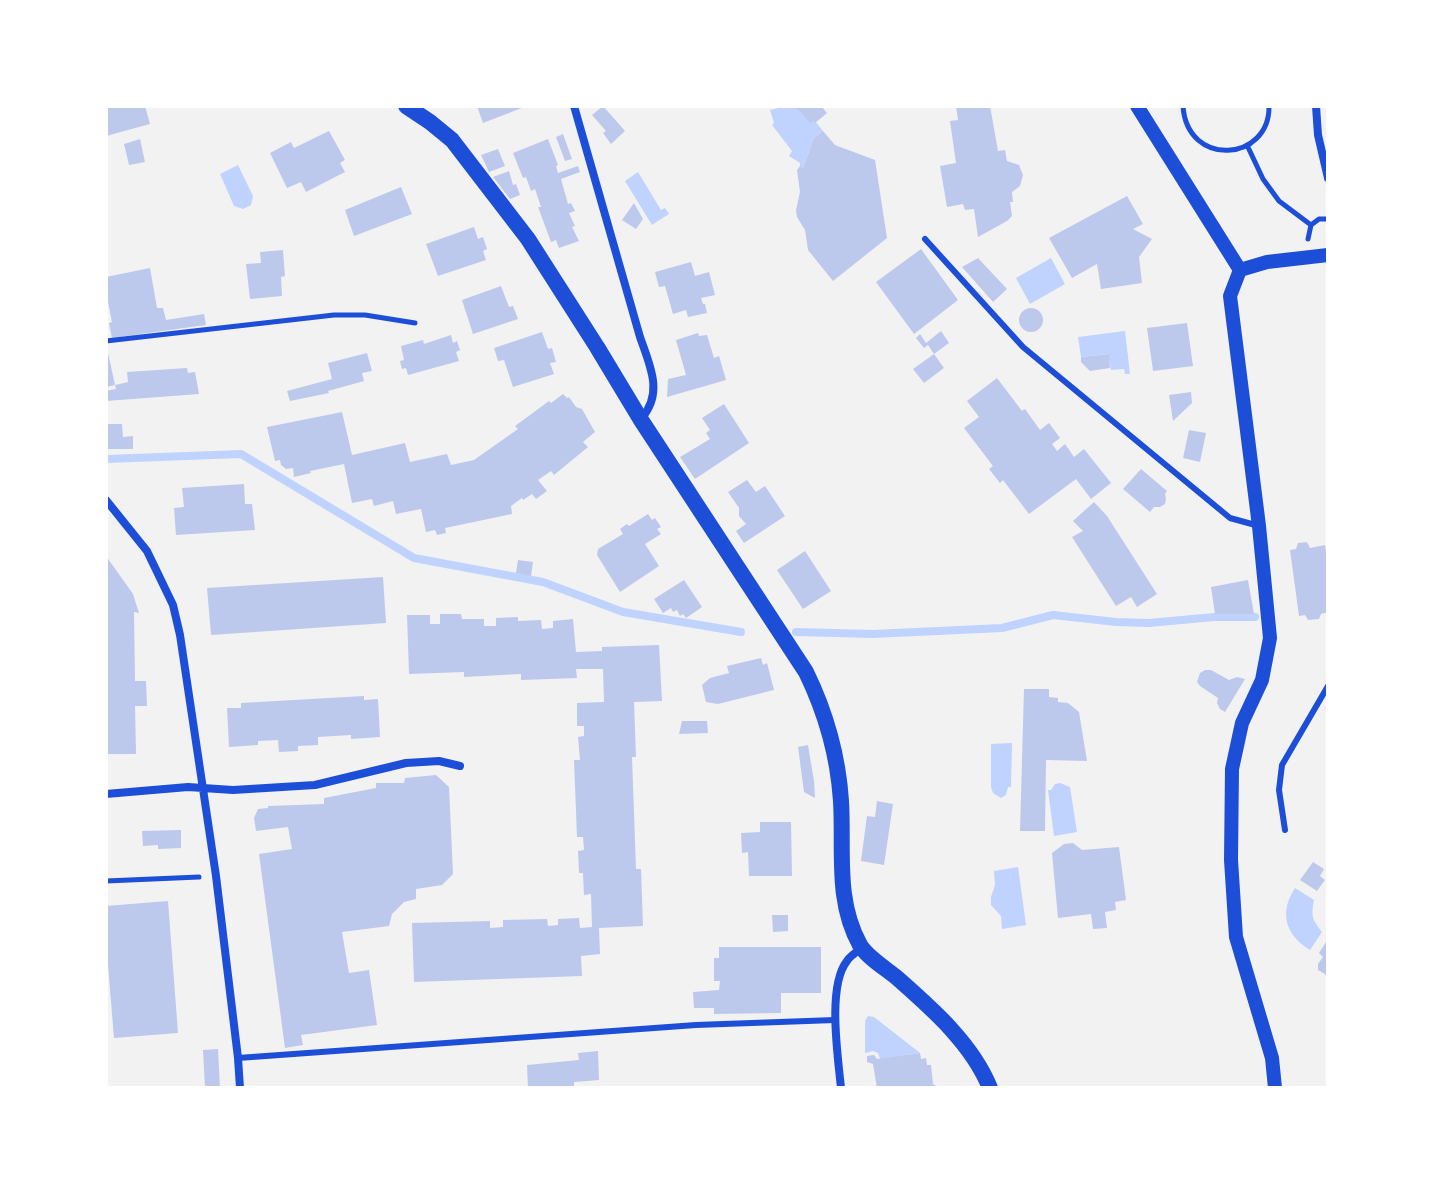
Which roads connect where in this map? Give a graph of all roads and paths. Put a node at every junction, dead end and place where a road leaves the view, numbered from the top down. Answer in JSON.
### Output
{"nodes":[{"id":1,"x":406,"y":106,"type":"edge"},
{"id":2,"x":574,"y":106,"type":"edge"},
{"id":3,"x":1137,"y":106,"type":"edge"},
{"id":4,"x":1183,"y":106,"type":"edge"},
{"id":5,"x":1269,"y":106,"type":"edge"},
{"id":6,"x":1316,"y":106,"type":"edge"},
{"id":7,"x":1247,"y":145,"type":"junction"},
{"id":8,"x":1328,"y":178,"type":"edge"},
{"id":9,"x":1328,"y":219,"type":"edge"},
{"id":10,"x":1311,"y":225,"type":"junction"},
{"id":11,"x":925,"y":239,"type":"dead end"},
{"id":12,"x":1328,"y":255,"type":"edge"},
{"id":13,"x":1309,"y":256,"type":"junction"},
{"id":14,"x":1240,"y":270,"type":"junction"},
{"id":15,"x":415,"y":323,"type":"dead end"},
{"id":16,"x":106,"y":341,"type":"edge"},
{"id":17,"x":641,"y":420,"type":"junction"},
{"id":18,"x":106,"y":500,"type":"edge"},
{"id":19,"x":1259,"y":526,"type":"junction"},
{"id":20,"x":1328,"y":686,"type":"edge"},
{"id":21,"x":460,"y":766,"type":"dead end"},
{"id":22,"x":204,"y":789,"type":"junction"},
{"id":23,"x":106,"y":794,"type":"edge"},
{"id":24,"x":1285,"y":830,"type":"dead end"},
{"id":25,"x":216,"y":876,"type":"junction"},
{"id":26,"x":106,"y":881,"type":"edge"},
{"id":27,"x":861,"y":948,"type":"junction"},
{"id":28,"x":835,"y":1020,"type":"junction"},
{"id":29,"x":238,"y":1058,"type":"junction"},
{"id":30,"x":240,"y":1088,"type":"edge"},
{"id":31,"x":841,"y":1088,"type":"edge"},
{"id":32,"x":990,"y":1088,"type":"edge"},
{"id":33,"x":1275,"y":1088,"type":"edge"}],
"edges":[{"from":1,"to":17,"type":"main road"},
{"from":2,"to":17,"type":"street"},
{"from":3,"to":14,"type":"street"},
{"from":4,"to":7,"type":"path"},
{"from":5,"to":7,"type":"path"},
{"from":6,"to":8,"type":"street"},
{"from":7,"to":10,"type":"path"},
{"from":9,"to":10,"type":"path"},
{"from":10,"to":13,"type":"path"},
{"from":11,"to":19,"type":"lane"},
{"from":12,"to":13,"type":"street"},
{"from":13,"to":14,"type":"street"},
{"from":14,"to":19,"type":"street"},
{"from":15,"to":16,"type":"path"},
{"from":17,"to":27,"type":"main road"},
{"from":18,"to":22,"type":"street"},
{"from":19,"to":33,"type":"street"},
{"from":20,"to":24,"type":"lane"},
{"from":21,"to":22,"type":"street"},
{"from":22,"to":23,"type":"street"},
{"from":22,"to":25,"type":"street"},
{"from":25,"to":26,"type":"path"},
{"from":25,"to":29,"type":"street"},
{"from":27,"to":28,"type":"street"},
{"from":27,"to":32,"type":"main road"},
{"from":28,"to":29,"type":"lane"},
{"from":28,"to":31,"type":"street"},
{"from":29,"to":30,"type":"street"}]}
